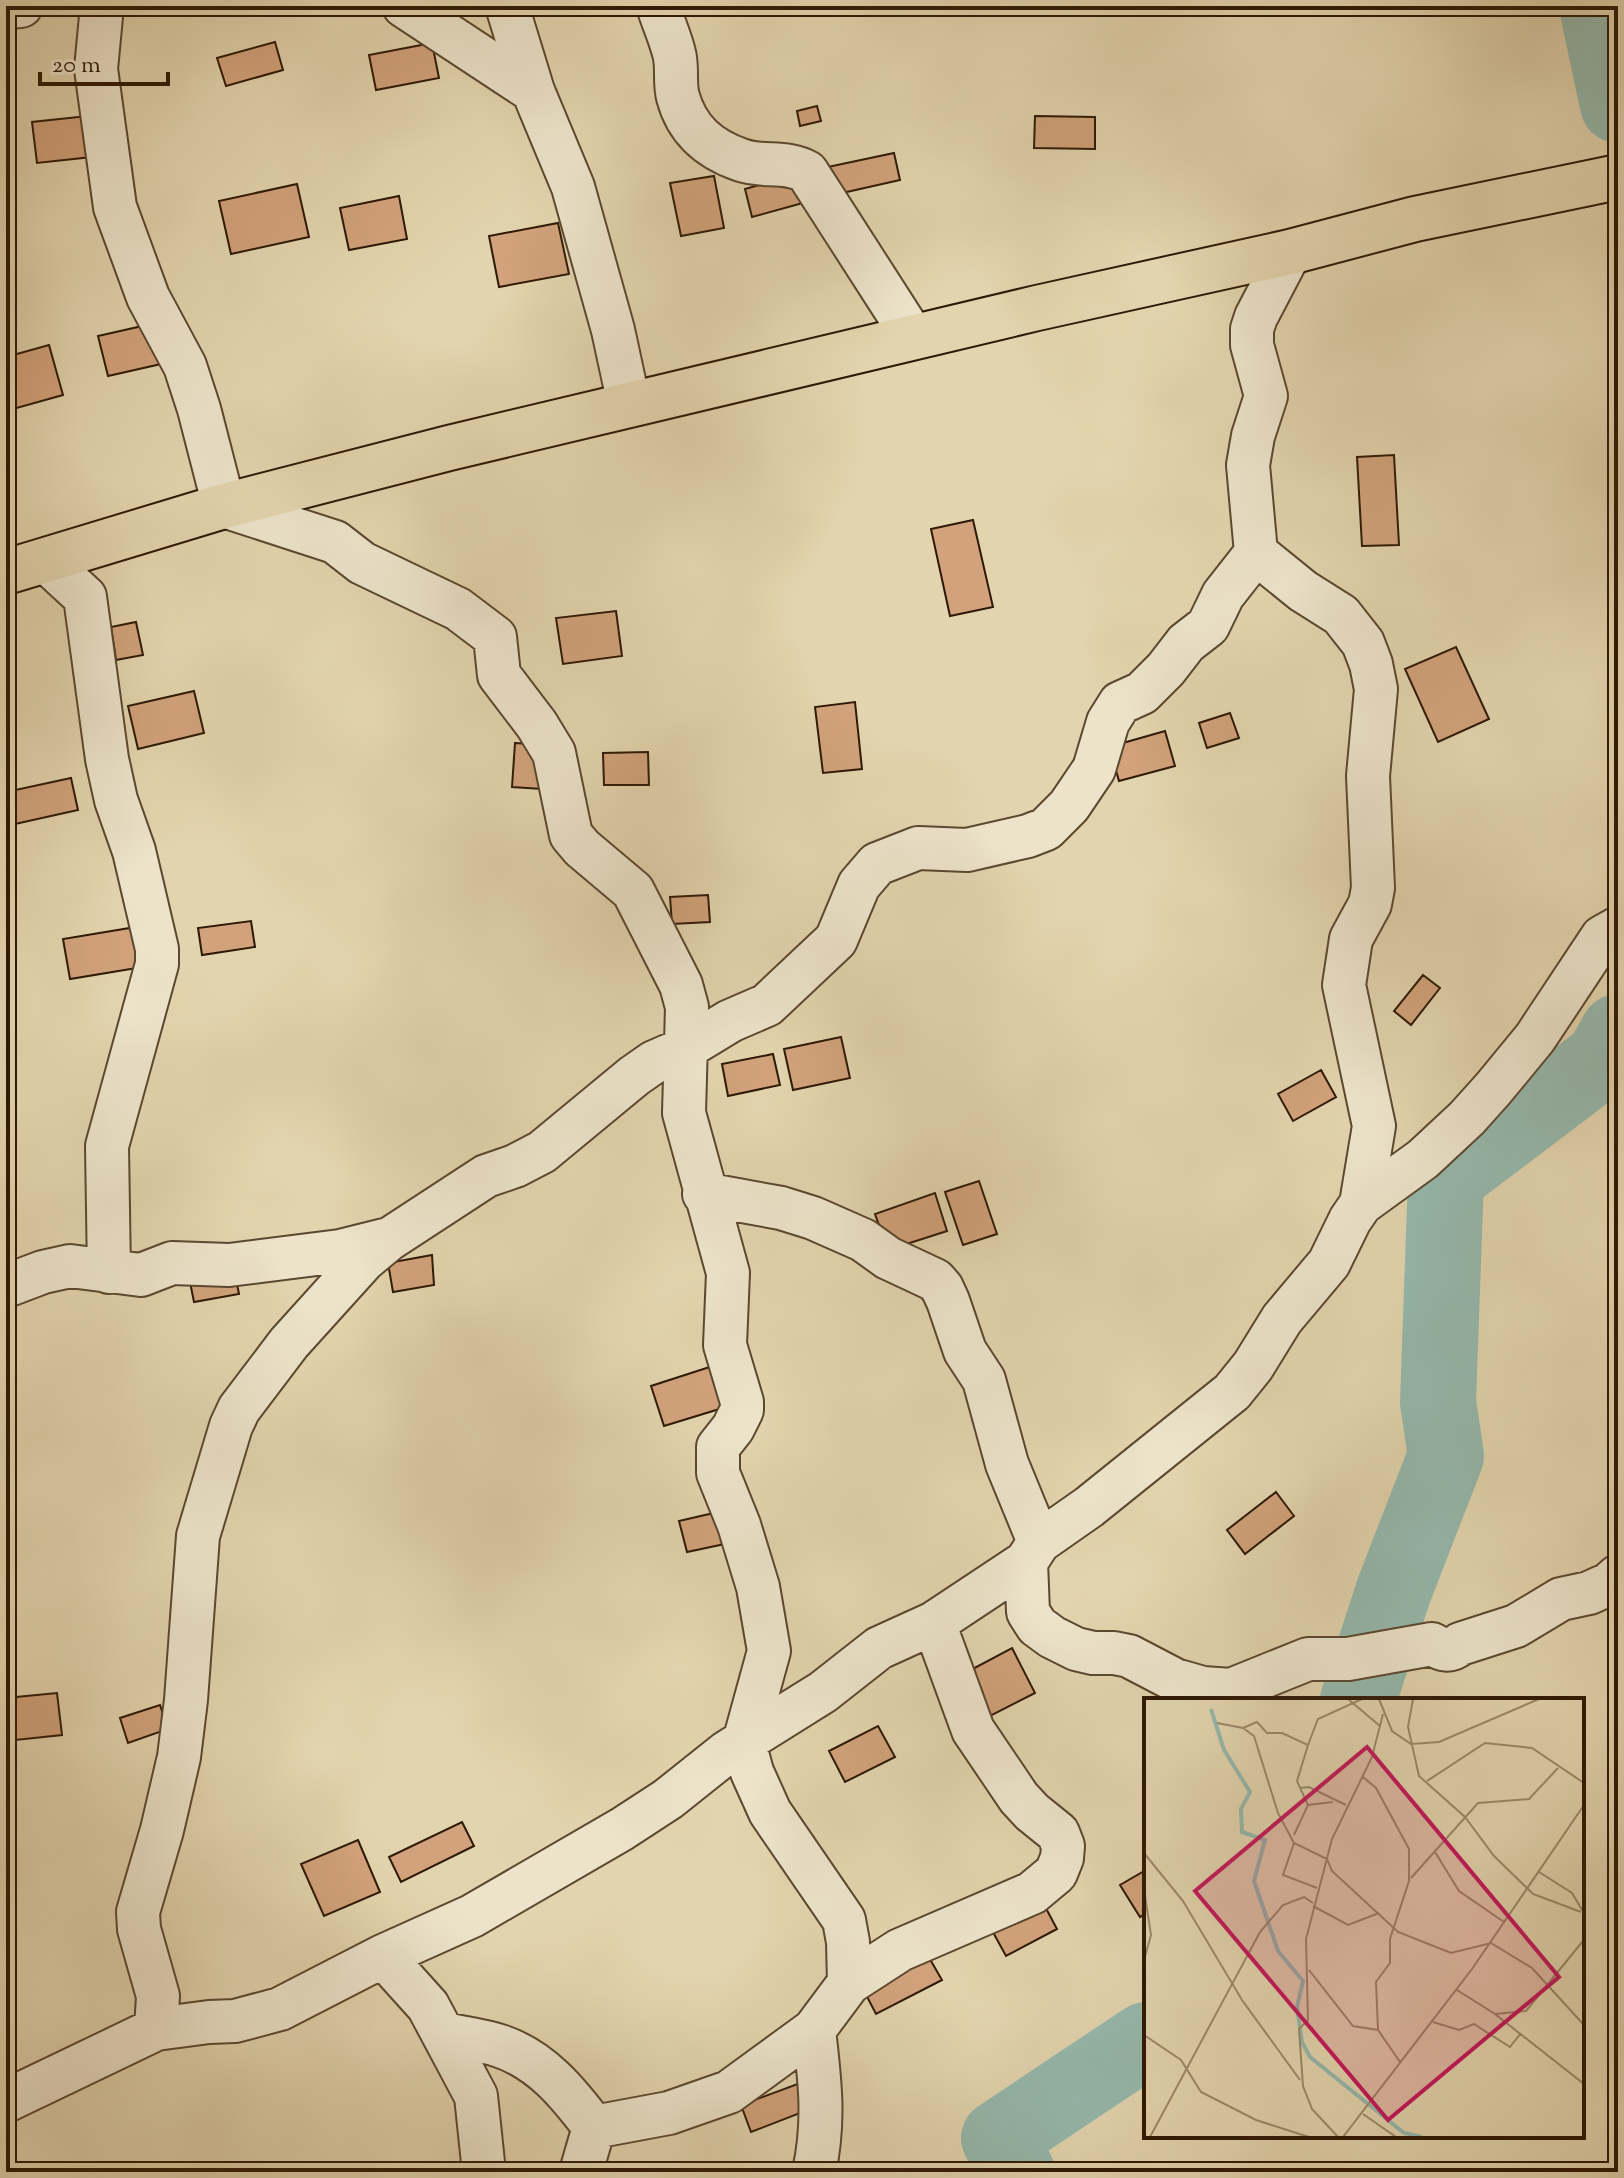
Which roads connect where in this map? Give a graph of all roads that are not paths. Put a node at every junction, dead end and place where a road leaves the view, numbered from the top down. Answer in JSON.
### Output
{"nodes":[{"id":1,"x":21,"y":6,"type":"edge"},
{"id":2,"x":102,"y":6,"type":"edge"},
{"id":3,"x":404,"y":6,"type":"edge"},
{"id":4,"x":507,"y":6,"type":"edge"},
{"id":5,"x":658,"y":6,"type":"edge"},
{"id":6,"x":6,"y":7,"type":"edge"},
{"id":7,"x":533,"y":91,"type":"junction"},
{"id":8,"x":1612,"y":177,"type":"edge"},
{"id":9,"x":1290,"y":252,"type":"junction"},
{"id":10,"x":913,"y":337,"type":"junction"},
{"id":11,"x":629,"y":404,"type":"junction"},
{"id":12,"x":224,"y":506,"type":"junction"},
{"id":13,"x":1256,"y":553,"type":"junction"},
{"id":14,"x":26,"y":566,"type":"edge"},
{"id":15,"x":1618,"y":928,"type":"edge"},
{"id":16,"x":684,"y":1049,"type":"junction"},
{"id":17,"x":704,"y":1194,"type":"junction"},
{"id":18,"x":1361,"y":1204,"type":"junction"},
{"id":19,"x":388,"y":1240,"type":"junction"},
{"id":20,"x":109,"y":1272,"type":"junction"},
{"id":21,"x":6,"y":1286,"type":"edge"},
{"id":22,"x":1032,"y":1552,"type":"junction"},
{"id":23,"x":1618,"y":1576,"type":"edge"},
{"id":24,"x":934,"y":1623,"type":"junction"},
{"id":25,"x":744,"y":1742,"type":"junction"},
{"id":26,"x":383,"y":1956,"type":"junction"},
{"id":27,"x":849,"y":1983,"type":"junction"},
{"id":28,"x":156,"y":2029,"type":"junction"},
{"id":29,"x":814,"y":2030,"type":"junction"},
{"id":30,"x":445,"y":2034,"type":"junction"},
{"id":31,"x":6,"y":2101,"type":"edge"},
{"id":32,"x":594,"y":2127,"type":"junction"},
{"id":33,"x":484,"y":2172,"type":"edge"},
{"id":34,"x":581,"y":2172,"type":"edge"},
{"id":35,"x":814,"y":2172,"type":"edge"}],
"edges":[{"from":1,"to":6,"type":"street"},
{"from":2,"to":12,"type":"street"},
{"from":3,"to":7,"type":"street"},
{"from":4,"to":7,"type":"street"},
{"from":5,"to":10,"type":"street"},
{"from":7,"to":11,"type":"street"},
{"from":8,"to":9,"type":"highway"},
{"from":9,"to":10,"type":"highway"},
{"from":9,"to":13,"type":"street"},
{"from":10,"to":11,"type":"highway"},
{"from":11,"to":12,"type":"highway"},
{"from":12,"to":14,"type":"highway"},
{"from":12,"to":16,"type":"street"},
{"from":13,"to":16,"type":"street"},
{"from":13,"to":18,"type":"street"},
{"from":14,"to":20,"type":"street"},
{"from":15,"to":18,"type":"street"},
{"from":16,"to":17,"type":"street"},
{"from":16,"to":19,"type":"street"},
{"from":17,"to":22,"type":"street"},
{"from":17,"to":25,"type":"street"},
{"from":18,"to":22,"type":"street"},
{"from":19,"to":20,"type":"street"},
{"from":19,"to":28,"type":"street"},
{"from":20,"to":21,"type":"street"},
{"from":22,"to":23,"type":"street"},
{"from":22,"to":24,"type":"street"},
{"from":24,"to":25,"type":"street"},
{"from":24,"to":27,"type":"street"},
{"from":25,"to":26,"type":"street"},
{"from":25,"to":27,"type":"street"},
{"from":26,"to":28,"type":"street"},
{"from":26,"to":30,"type":"street"},
{"from":27,"to":29,"type":"street"},
{"from":28,"to":31,"type":"street"},
{"from":29,"to":32,"type":"street"},
{"from":29,"to":35,"type":"street"},
{"from":30,"to":32,"type":"street"},
{"from":30,"to":33,"type":"street"},
{"from":32,"to":34,"type":"street"}]}
